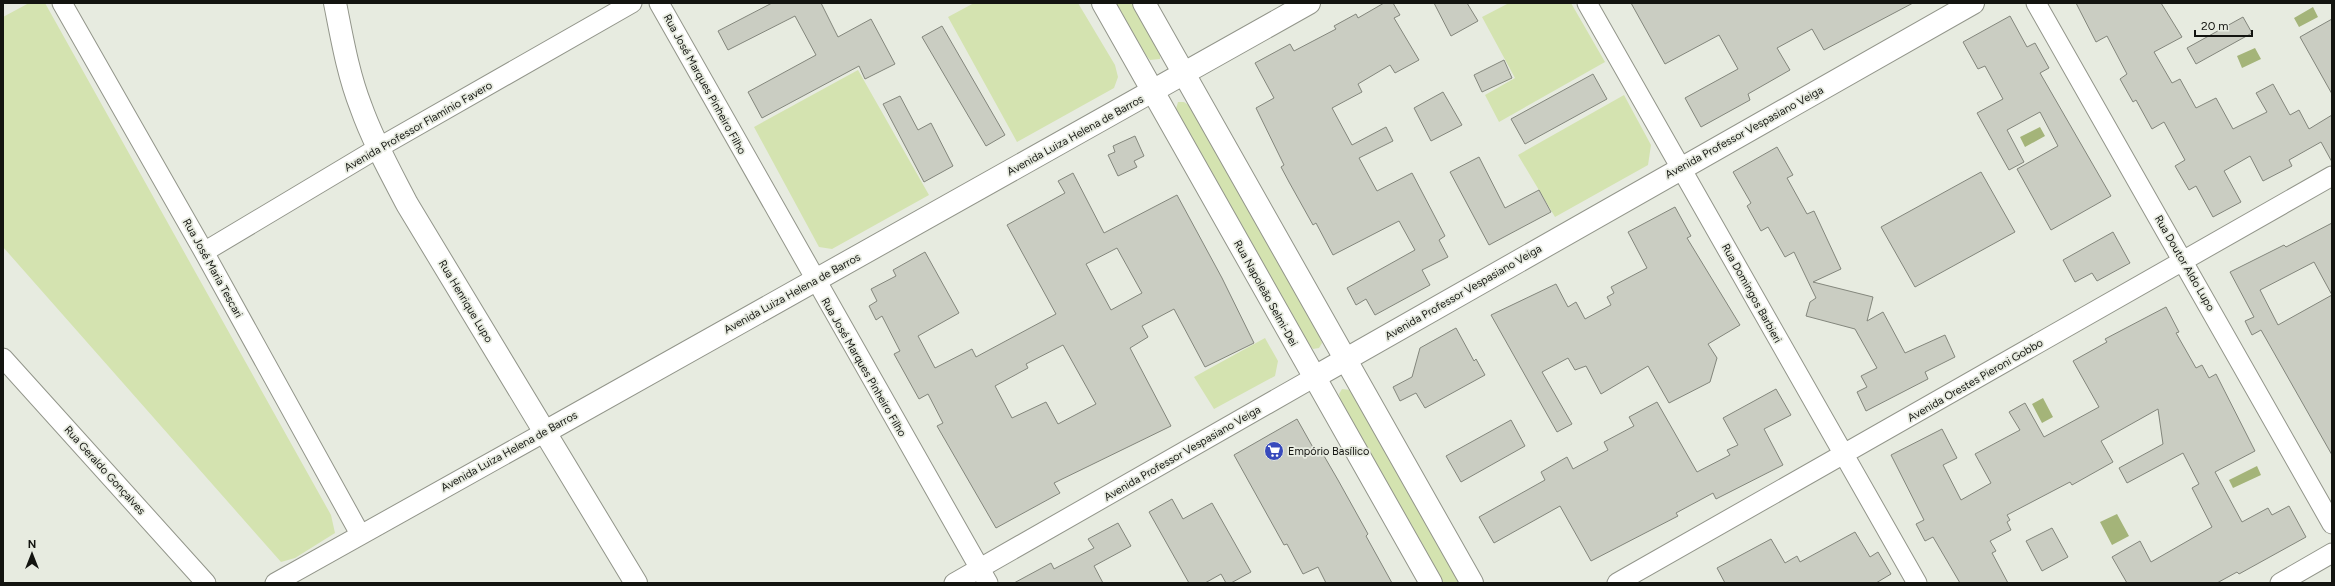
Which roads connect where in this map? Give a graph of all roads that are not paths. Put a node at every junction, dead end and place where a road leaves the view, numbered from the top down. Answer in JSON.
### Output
{"nodes":[{"id":1,"x":62,"y":3,"type":"edge"},
{"id":2,"x":336,"y":3,"type":"edge"},
{"id":3,"x":632,"y":3,"type":"edge"},
{"id":4,"x":659,"y":3,"type":"edge"},
{"id":5,"x":1103,"y":3,"type":"edge"},
{"id":6,"x":1144,"y":3,"type":"edge"},
{"id":7,"x":1309,"y":3,"type":"edge"},
{"id":8,"x":1587,"y":3,"type":"edge"},
{"id":9,"x":1973,"y":3,"type":"edge"},
{"id":10,"x":2036,"y":3,"type":"edge"},
{"id":11,"x":1184,"y":75,"type":"junction"},
{"id":12,"x":1153,"y":91,"type":"junction"},
{"id":13,"x":378,"y":148,"type":"junction"},
{"id":14,"x":1682,"y":167,"type":"junction"},
{"id":15,"x":2332,"y":176,"type":"edge"},
{"id":16,"x":204,"y":252,"type":"junction"},
{"id":17,"x":2184,"y":261,"type":"junction"},
{"id":18,"x":815,"y":280,"type":"junction"},
{"id":19,"x":3,"y":358,"type":"edge"},
{"id":20,"x":1346,"y":358,"type":"junction"},
{"id":21,"x":1313,"y":378,"type":"junction"},
{"id":22,"x":545,"y":432,"type":"junction"},
{"id":23,"x":1843,"y":455,"type":"junction"},
{"id":24,"x":2332,"y":524,"type":"edge"},
{"id":25,"x":360,"y":534,"type":"junction"},
{"id":26,"x":2332,"y":553,"type":"edge"},
{"id":27,"x":984,"y":576,"type":"edge"},
{"id":28,"x":206,"y":583,"type":"edge"},
{"id":29,"x":275,"y":583,"type":"edge"},
{"id":30,"x":636,"y":583,"type":"edge"},
{"id":31,"x":954,"y":583,"type":"edge"},
{"id":32,"x":1431,"y":583,"type":"edge"},
{"id":33,"x":1472,"y":583,"type":"edge"},
{"id":34,"x":1618,"y":583,"type":"edge"},
{"id":35,"x":1916,"y":583,"type":"edge"},
{"id":36,"x":2280,"y":583,"type":"edge"}],
"edges":[{"from":1,"to":16,"type":"street","name":"Rua José Maria Tescari"},
{"from":2,"to":13,"type":"street","name":"Rua Henrique Lupo"},
{"from":3,"to":13,"type":"street","name":"Avenida Professor Flamínio Favero"},
{"from":4,"to":18,"type":"street","name":"Rua José Marques Pinheiro Filho"},
{"from":5,"to":12,"type":"street","name":"Rua Napoleão Selmi-Dei"},
{"from":6,"to":11,"type":"street"},
{"from":7,"to":11,"type":"street","name":"Avenida Luiza Helena de Barros"},
{"from":8,"to":14,"type":"street","name":"Rua Domingos Barbieri"},
{"from":9,"to":14,"type":"street","name":"Avenida Professor Vespasiano Veiga"},
{"from":10,"to":17,"type":"street","name":"Rua Doutor Aldo Lupo"},
{"from":11,"to":12,"type":"street","name":"Avenida Luiza Helena de Barros"},
{"from":11,"to":20,"type":"street"},
{"from":12,"to":18,"type":"street","name":"Avenida Luiza Helena de Barros"},
{"from":12,"to":21,"type":"street","name":"Rua Napoleão Selmi-Dei"},
{"from":13,"to":16,"type":"street","name":"Avenida Professor Flamínio Favero"},
{"from":13,"to":22,"type":"street","name":"Rua Henrique Lupo"},
{"from":14,"to":20,"type":"street","name":"Avenida Professor Vespasiano Veiga"},
{"from":14,"to":23,"type":"street","name":"Rua Domingos Barbieri"},
{"from":15,"to":17,"type":"street","name":"Avenida Orestes Pieroni Gobbo"},
{"from":16,"to":25,"type":"street","name":"Rua José Maria Tescari"},
{"from":17,"to":23,"type":"street","name":"Avenida Orestes Pieroni Gobbo"},
{"from":17,"to":24,"type":"street","name":"Rua Doutor Aldo Lupo"},
{"from":18,"to":22,"type":"street","name":"Avenida Luiza Helena de Barros"},
{"from":18,"to":27,"type":"street","name":"Rua José Marques Pinheiro Filho"},
{"from":19,"to":28,"type":"street","name":"Rua Geraldo Gonçalves"},
{"from":20,"to":21,"type":"street","name":"Avenida Professor Vespasiano Veiga"},
{"from":20,"to":33,"type":"street"},
{"from":21,"to":27,"type":"street","name":"Avenida Professor Vespasiano Veiga"},
{"from":21,"to":32,"type":"street","name":"Rua Napoleão Selmi-Dei"},
{"from":22,"to":25,"type":"street","name":"Avenida Luiza Helena de Barros"},
{"from":22,"to":30,"type":"street","name":"Rua Henrique Lupo"},
{"from":23,"to":34,"type":"street","name":"Avenida Orestes Pieroni Gobbo"},
{"from":23,"to":35,"type":"street","name":"Rua Domingos Barbieri"},
{"from":25,"to":29,"type":"street","name":"Avenida Luiza Helena de Barros"},
{"from":26,"to":36,"type":"street"},
{"from":27,"to":31,"type":"street","name":"Avenida Professor Vespasiano Veiga"}]}
